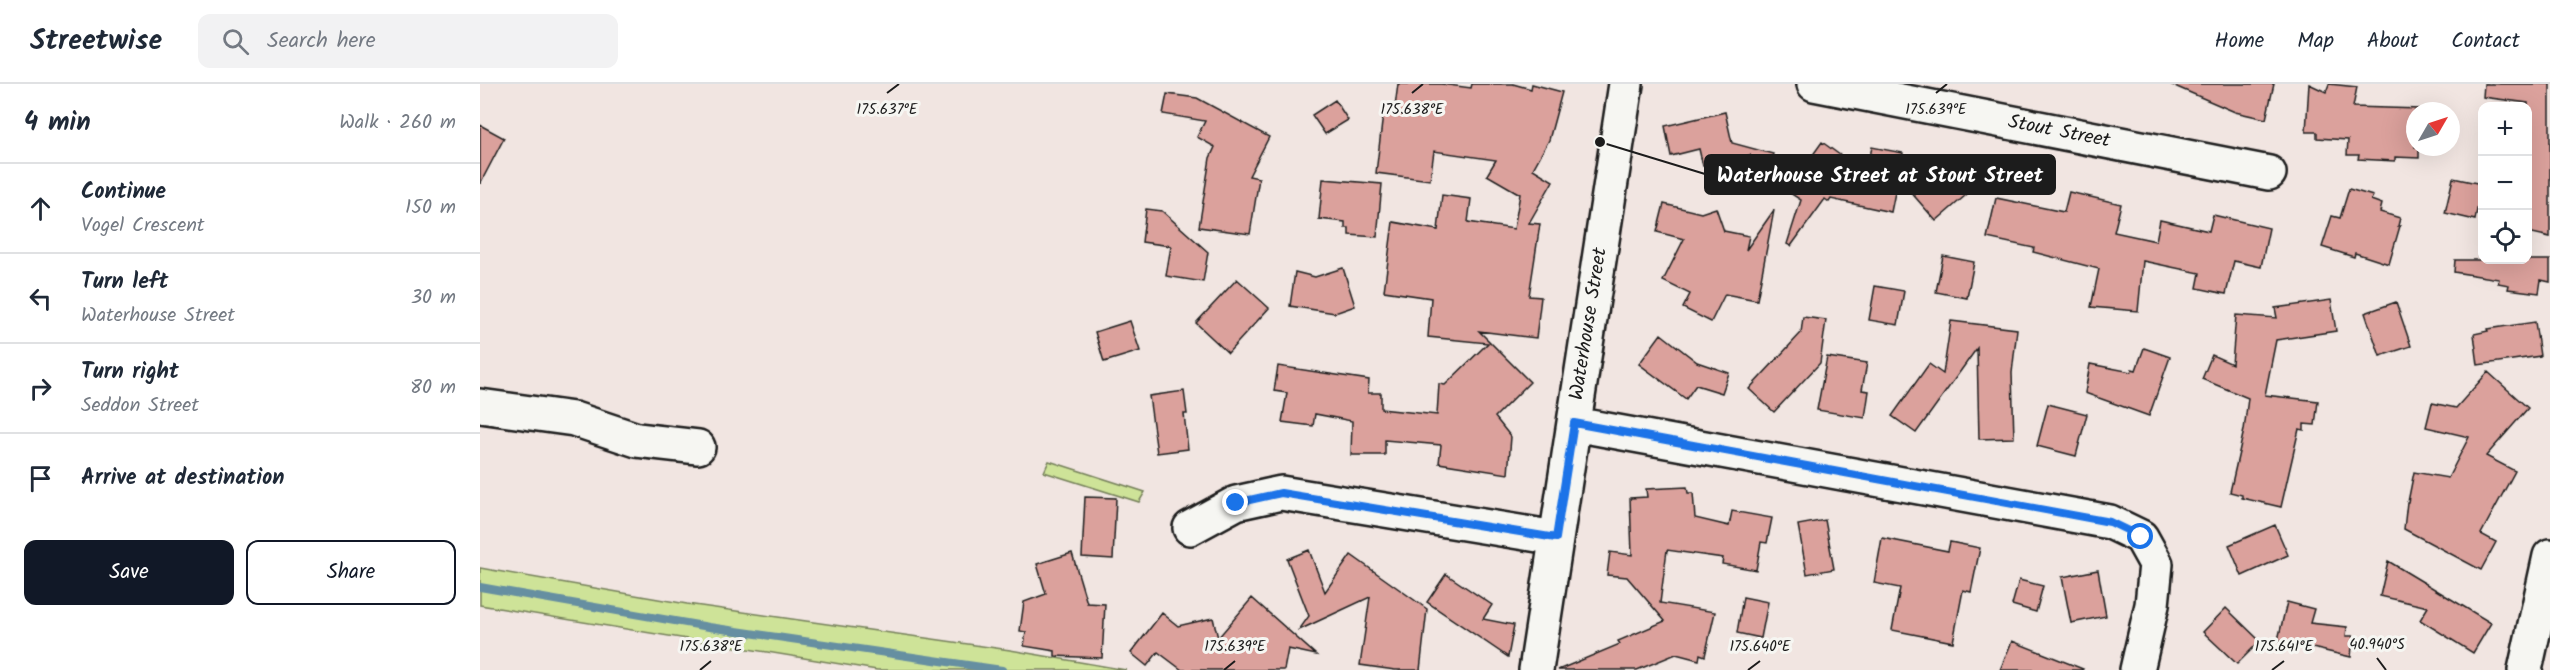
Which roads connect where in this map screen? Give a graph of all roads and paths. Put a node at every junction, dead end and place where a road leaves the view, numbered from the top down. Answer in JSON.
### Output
{"nodes":[{"id":1,"x":1626,"y":84,"type":"edge"},
{"id":2,"x":1814,"y":84,"type":"edge"},
{"id":3,"x":2269,"y":173,"type":"dead end"},
{"id":4,"x":480,"y":406,"type":"edge"},
{"id":5,"x":1574,"y":423,"type":"junction"},
{"id":6,"x":698,"y":447,"type":"dead end"},
{"id":7,"x":1190,"y":528,"type":"dead end"},
{"id":8,"x":1556,"y":538,"type":"junction"},
{"id":9,"x":2550,"y":556,"type":"edge"},
{"id":10,"x":1536,"y":670,"type":"edge"},
{"id":11,"x":2137,"y":670,"type":"edge"},
{"id":12,"x":2525,"y":670,"type":"edge"}],
"edges":[{"from":1,"to":5,"type":"street","name":"Waterhouse Street"},
{"from":2,"to":3,"type":"street","name":"Stout Street"},
{"from":4,"to":6,"type":"street"},
{"from":5,"to":8,"type":"street","name":"Waterhouse Street"},
{"from":5,"to":11,"type":"street"},
{"from":7,"to":8,"type":"street"},
{"from":8,"to":10,"type":"street","name":"Waterhouse Street"},
{"from":9,"to":12,"type":"street"}]}
